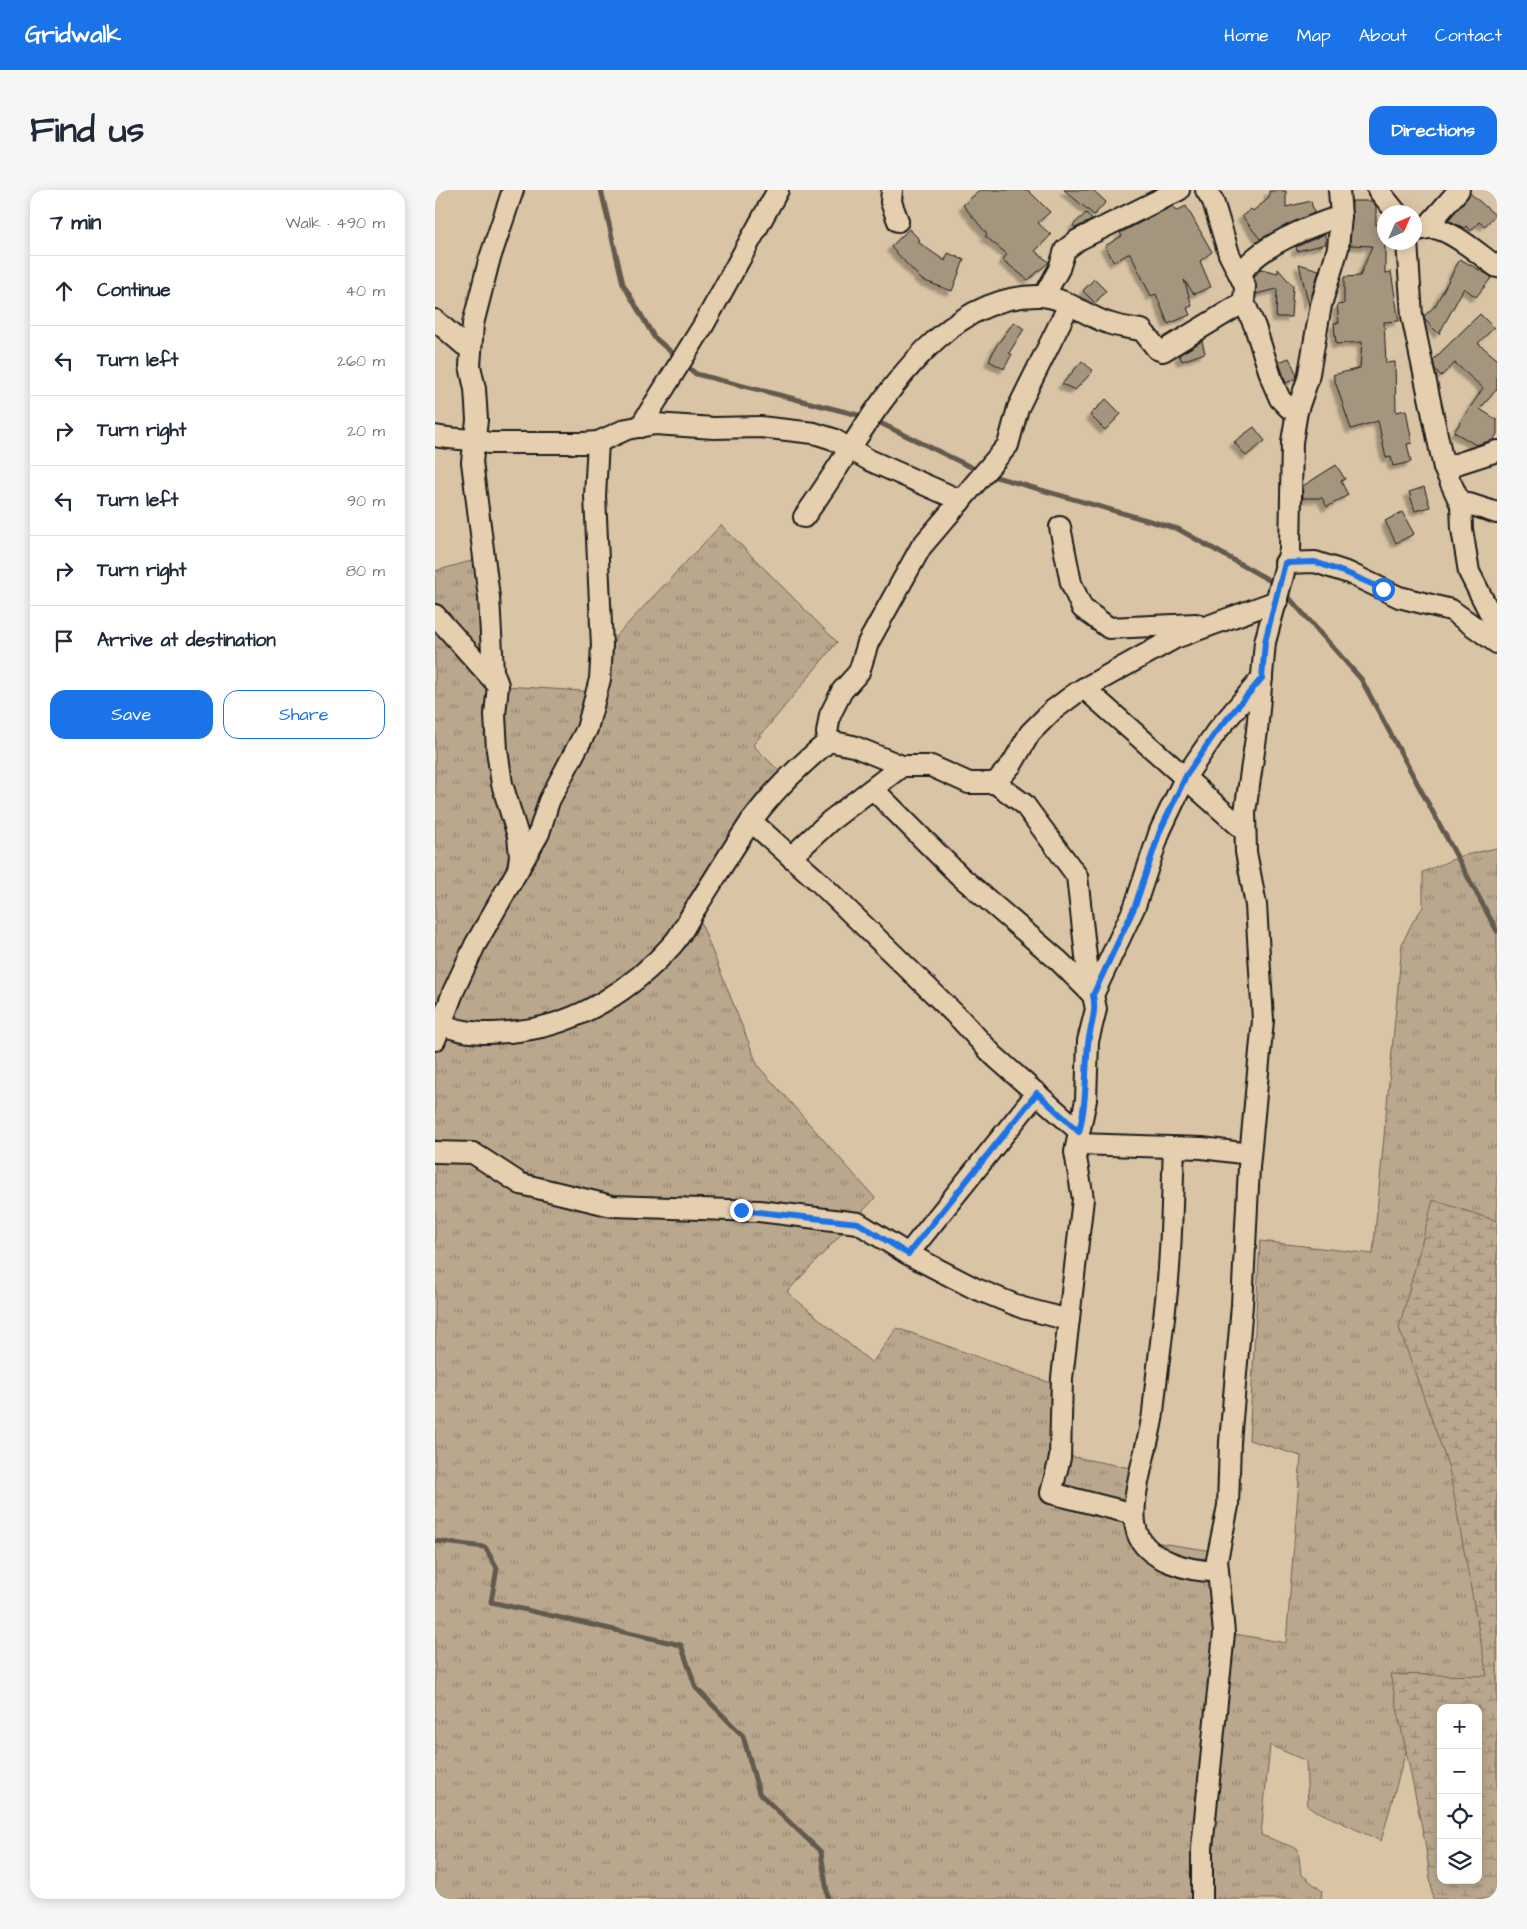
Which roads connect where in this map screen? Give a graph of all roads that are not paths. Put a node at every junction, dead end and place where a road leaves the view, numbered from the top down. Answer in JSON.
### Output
{"nodes":[{"id":1,"x":513,"y":190,"type":"edge"},
{"id":2,"x":778,"y":190,"type":"edge"},
{"id":3,"x":892,"y":190,"type":"edge"},
{"id":4,"x":1179,"y":190,"type":"edge"},
{"id":5,"x":1206,"y":190,"type":"edge"},
{"id":6,"x":1339,"y":190,"type":"edge"},
{"id":7,"x":1378,"y":190,"type":"edge"},
{"id":8,"x":1459,"y":190,"type":"edge"},
{"id":9,"x":1390,"y":205,"type":"edge"},
{"id":10,"x":1341,"y":216,"type":"junction"},
{"id":11,"x":898,"y":221,"type":"dead end"},
{"id":12,"x":1422,"y":230,"type":"edge"},
{"id":13,"x":1408,"y":250,"type":"edge"},
{"id":14,"x":1497,"y":267,"type":"edge"},
{"id":15,"x":1241,"y":274,"type":"junction"},
{"id":16,"x":1044,"y":296,"type":"junction"},
{"id":17,"x":1245,"y":302,"type":"junction"},
{"id":18,"x":1069,"y":305,"type":"junction"},
{"id":19,"x":435,"y":320,"type":"edge"},
{"id":20,"x":470,"y":347,"type":"junction"},
{"id":21,"x":1297,"y":411,"type":"junction"},
{"id":22,"x":640,"y":427,"type":"junction"},
{"id":23,"x":445,"y":438,"type":"edge"},
{"id":24,"x":475,"y":439,"type":"junction"},
{"id":25,"x":598,"y":442,"type":"junction"},
{"id":26,"x":851,"y":450,"type":"junction"},
{"id":27,"x":1497,"y":451,"type":"edge"},
{"id":28,"x":435,"y":453,"type":"edge"},
{"id":29,"x":1444,"y":468,"type":"junction"},
{"id":30,"x":960,"y":502,"type":"junction"},
{"id":31,"x":1461,"y":505,"type":"junction"},
{"id":32,"x":1497,"y":513,"type":"edge"},
{"id":33,"x":804,"y":517,"type":"dead end"},
{"id":34,"x":1060,"y":527,"type":"dead end"},
{"id":35,"x":1285,"y":563,"type":"junction"},
{"id":36,"x":1277,"y":601,"type":"junction"},
{"id":37,"x":435,"y":615,"type":"edge"},
{"id":38,"x":1214,"y":623,"type":"junction"},
{"id":39,"x":1497,"y":627,"type":"edge"},
{"id":40,"x":1497,"y":643,"type":"edge"},
{"id":41,"x":1262,"y":678,"type":"junction"},
{"id":42,"x":498,"y":685,"type":"junction"},
{"id":43,"x":1084,"y":688,"type":"junction"},
{"id":44,"x":829,"y":741,"type":"junction"},
{"id":45,"x":902,"y":766,"type":"junction"},
{"id":46,"x":1186,"y":776,"type":"junction"},
{"id":47,"x":995,"y":783,"type":"junction"},
{"id":48,"x":873,"y":789,"type":"junction"},
{"id":49,"x":751,"y":821,"type":"junction"},
{"id":50,"x":1245,"y":831,"type":"junction"},
{"id":51,"x":791,"y":857,"type":"junction"},
{"id":52,"x":518,"y":870,"type":"junction"},
{"id":53,"x":1092,"y":994,"type":"junction"},
{"id":54,"x":438,"y":1032,"type":"edge"},
{"id":55,"x":1037,"y":1093,"type":"junction"},
{"id":56,"x":1078,"y":1138,"type":"junction"},
{"id":57,"x":1174,"y":1148,"type":"junction"},
{"id":58,"x":435,"y":1152,"type":"edge"},
{"id":59,"x":1250,"y":1154,"type":"junction"},
{"id":60,"x":908,"y":1254,"type":"junction"},
{"id":61,"x":1069,"y":1320,"type":"junction"},
{"id":62,"x":1134,"y":1514,"type":"junction"},
{"id":63,"x":1218,"y":1571,"type":"junction"},
{"id":64,"x":1202,"y":1899,"type":"edge"}],
"edges":[{"from":1,"to":20,"type":"street"},
{"from":2,"to":22,"type":"street"},
{"from":3,"to":11,"type":"street"},
{"from":4,"to":16,"type":"street"},
{"from":5,"to":15,"type":"street"},
{"from":6,"to":10,"type":"street"},
{"from":7,"to":9,"type":"street"},
{"from":8,"to":12,"type":"street"},
{"from":10,"to":15,"type":"street"},
{"from":10,"to":21,"type":"street"},
{"from":12,"to":14,"type":"street"},
{"from":13,"to":29,"type":"street"},
{"from":15,"to":17,"type":"street"},
{"from":16,"to":18,"type":"street"},
{"from":16,"to":26,"type":"street"},
{"from":17,"to":18,"type":"street"},
{"from":17,"to":21,"type":"street"},
{"from":18,"to":30,"type":"street"},
{"from":19,"to":20,"type":"street"},
{"from":20,"to":24,"type":"street"},
{"from":21,"to":35,"type":"street"},
{"from":22,"to":25,"type":"street"},
{"from":22,"to":26,"type":"street"},
{"from":23,"to":24,"type":"street"},
{"from":23,"to":28,"type":"street"},
{"from":24,"to":25,"type":"street"},
{"from":24,"to":42,"type":"street"},
{"from":25,"to":52,"type":"street"},
{"from":26,"to":30,"type":"street"},
{"from":26,"to":33,"type":"street"},
{"from":27,"to":29,"type":"street"},
{"from":29,"to":31,"type":"street"},
{"from":30,"to":44,"type":"street"},
{"from":31,"to":32,"type":"street"},
{"from":31,"to":39,"type":"street"},
{"from":34,"to":38,"type":"street"},
{"from":35,"to":36,"type":"street"},
{"from":35,"to":40,"type":"street"},
{"from":36,"to":38,"type":"street"},
{"from":36,"to":41,"type":"street"},
{"from":37,"to":42,"type":"street"},
{"from":38,"to":43,"type":"street"},
{"from":41,"to":46,"type":"street"},
{"from":41,"to":50,"type":"street"},
{"from":42,"to":52,"type":"street"},
{"from":43,"to":46,"type":"street"},
{"from":43,"to":47,"type":"street"},
{"from":44,"to":45,"type":"street"},
{"from":44,"to":49,"type":"street"},
{"from":45,"to":47,"type":"street"},
{"from":45,"to":48,"type":"street"},
{"from":46,"to":50,"type":"street"},
{"from":46,"to":53,"type":"street"},
{"from":47,"to":53,"type":"street"},
{"from":48,"to":51,"type":"street"},
{"from":48,"to":53,"type":"street"},
{"from":49,"to":51,"type":"street"},
{"from":49,"to":54,"type":"street"},
{"from":50,"to":59,"type":"street"},
{"from":51,"to":55,"type":"street"},
{"from":52,"to":54,"type":"street"},
{"from":53,"to":56,"type":"street"},
{"from":55,"to":56,"type":"street"},
{"from":55,"to":60,"type":"street"},
{"from":56,"to":57,"type":"street"},
{"from":56,"to":61,"type":"street"},
{"from":57,"to":59,"type":"street"},
{"from":57,"to":62,"type":"street"},
{"from":58,"to":60,"type":"street"},
{"from":59,"to":63,"type":"street"},
{"from":60,"to":61,"type":"street"},
{"from":61,"to":62,"type":"street"},
{"from":62,"to":63,"type":"street"},
{"from":63,"to":64,"type":"street"}]}
